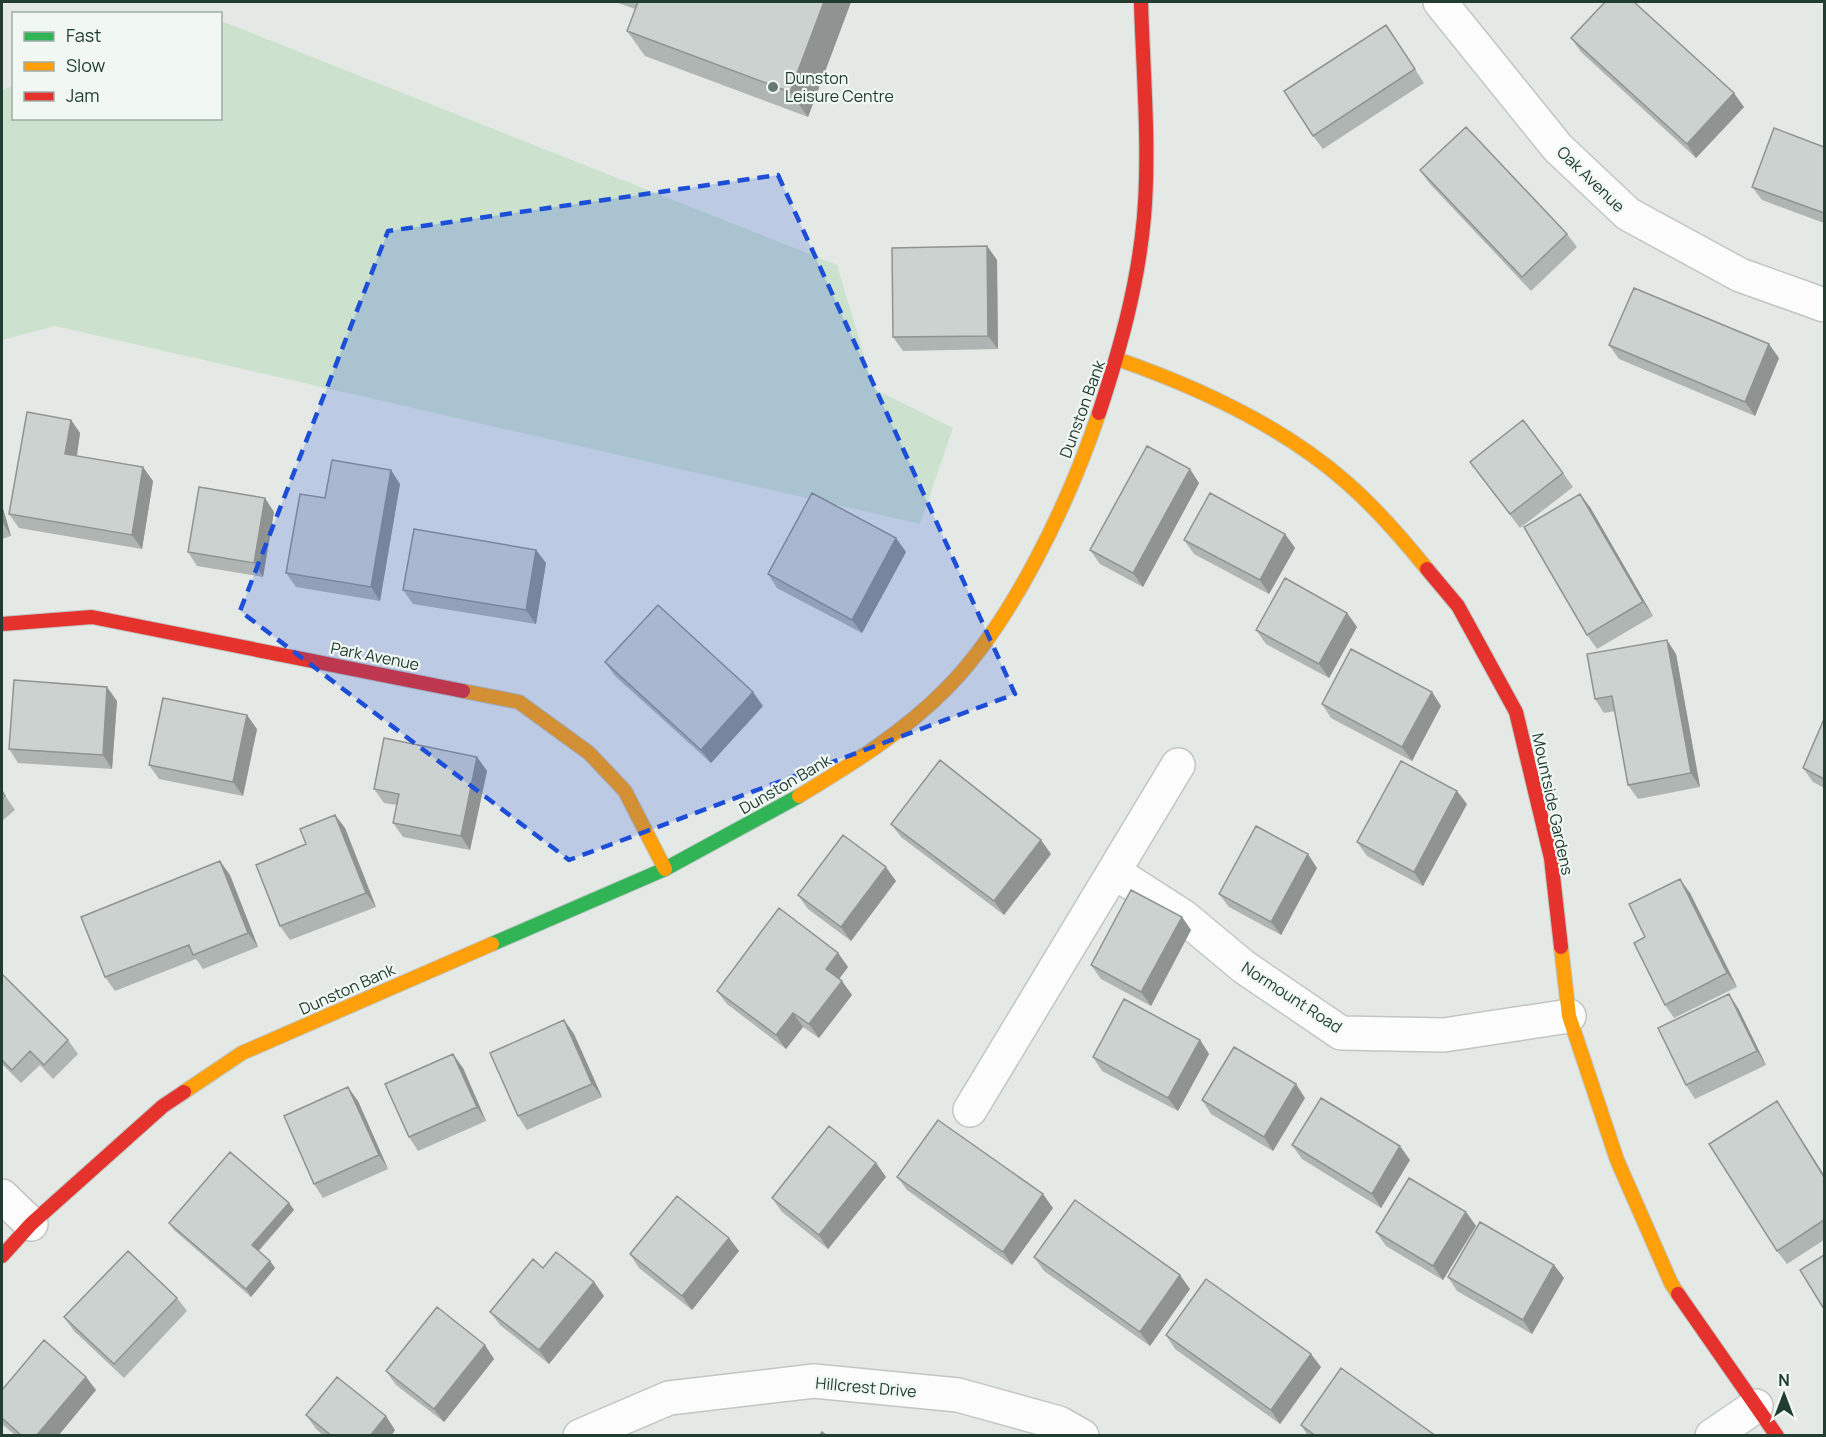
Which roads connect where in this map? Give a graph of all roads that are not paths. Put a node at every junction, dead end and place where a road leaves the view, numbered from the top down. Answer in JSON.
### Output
{"nodes":[{"id":1,"x":1141,"y":2,"type":"edge"},
{"id":2,"x":1440,"y":2,"type":"edge"},
{"id":3,"x":1824,"y":305,"type":"edge"},
{"id":4,"x":1117,"y":359,"type":"junction"},
{"id":5,"x":2,"y":624,"type":"edge"},
{"id":6,"x":1179,"y":765,"type":"dead end"},
{"id":7,"x":665,"y":869,"type":"junction"},
{"id":8,"x":1114,"y":872,"type":"junction"},
{"id":9,"x":1569,"y":1016,"type":"junction"},
{"id":10,"x":970,"y":1110,"type":"dead end"},
{"id":11,"x":2,"y":1196,"type":"edge"},
{"id":12,"x":31,"y":1224,"type":"junction"},
{"id":13,"x":2,"y":1256,"type":"edge"},
{"id":14,"x":1756,"y":1406,"type":"junction"},
{"id":15,"x":580,"y":1436,"type":"edge"},
{"id":16,"x":1082,"y":1436,"type":"edge"},
{"id":17,"x":1712,"y":1436,"type":"edge"},
{"id":18,"x":1777,"y":1436,"type":"edge"}],
"edges":[{"from":1,"to":4,"type":"street","name":"Dunston Bank"},
{"from":2,"to":3,"type":"street","name":"Oak Avenue"},
{"from":4,"to":7,"type":"street","name":"Dunston Bank"},
{"from":4,"to":9,"type":"street","name":"Mountside Gardens"},
{"from":5,"to":7,"type":"street","name":"Park Avenue"},
{"from":6,"to":8,"type":"street"},
{"from":7,"to":12,"type":"street","name":"Dunston Bank"},
{"from":8,"to":9,"type":"street","name":"Normount Road"},
{"from":8,"to":10,"type":"street"},
{"from":9,"to":14,"type":"street","name":"Mountside Gardens"},
{"from":11,"to":12,"type":"street"},
{"from":12,"to":13,"type":"street","name":"Dunston Bank"},
{"from":14,"to":17,"type":"street"},
{"from":14,"to":18,"type":"street","name":"Mountside Gardens"},
{"from":15,"to":16,"type":"street","name":"Hillcrest Drive"}]}
